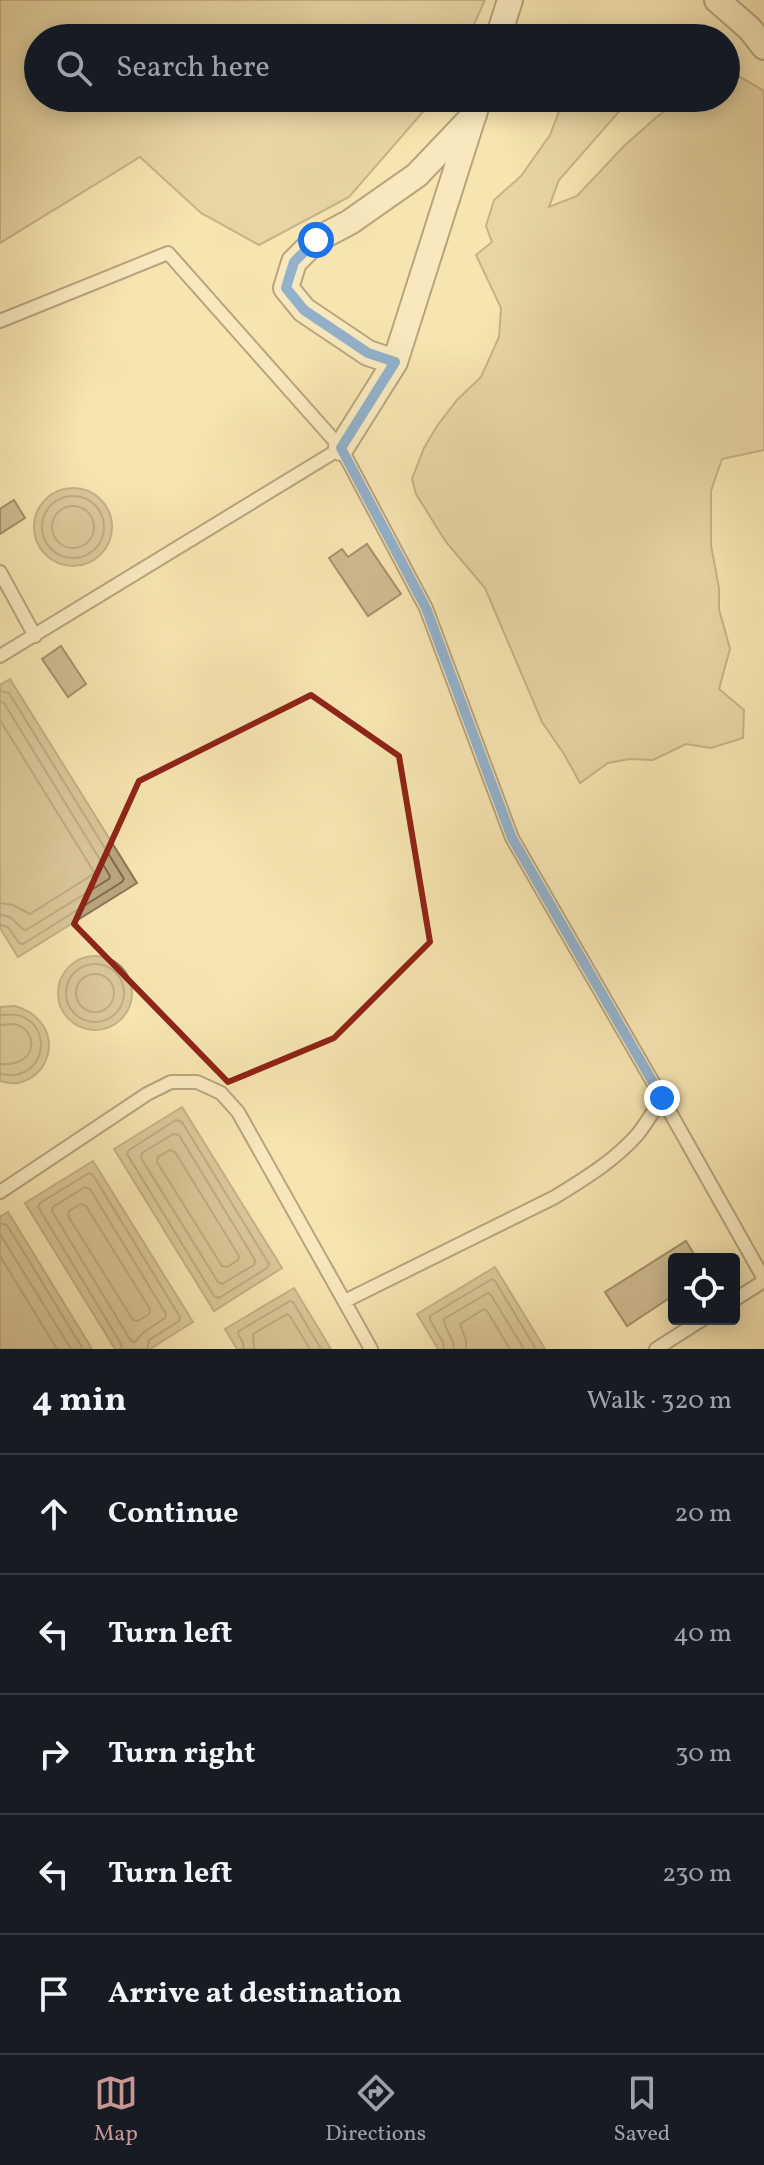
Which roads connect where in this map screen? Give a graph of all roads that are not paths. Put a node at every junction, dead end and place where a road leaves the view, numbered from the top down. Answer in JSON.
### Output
{"nodes":[{"id":1,"x":510,"y":0,"type":"edge"},
{"id":2,"x":718,"y":1,"type":"edge"},
{"id":3,"x":502,"y":24,"type":"edge"},
{"id":4,"x":759,"y":32,"type":"edge"},
{"id":5,"x":471,"y":112,"type":"edge"},
{"id":6,"x":474,"y":112,"type":"edge"},
{"id":7,"x":0,"y":321,"type":"edge"},
{"id":8,"x":395,"y":362,"type":"junction"},
{"id":9,"x":341,"y":448,"type":"junction"},
{"id":10,"x":0,"y":572,"type":"edge"},
{"id":11,"x":35,"y":636,"type":"junction"},
{"id":12,"x":0,"y":656,"type":"edge"},
{"id":13,"x":662,"y":1098,"type":"junction"},
{"id":14,"x":0,"y":1192,"type":"edge"},
{"id":15,"x":764,"y":1280,"type":"edge"},
{"id":16,"x":740,"y":1296,"type":"edge"},
{"id":17,"x":345,"y":1301,"type":"junction"},
{"id":18,"x":694,"y":1325,"type":"edge"},
{"id":19,"x":371,"y":1349,"type":"edge"},
{"id":20,"x":656,"y":1349,"type":"edge"}],
"edges":[{"from":1,"to":3,"type":"street"},
{"from":2,"to":4,"type":"street"},
{"from":5,"to":8,"type":"street"},
{"from":6,"to":8,"type":"street"},
{"from":7,"to":9,"type":"lane"},
{"from":8,"to":9,"type":"street"},
{"from":9,"to":11,"type":"lane"},
{"from":9,"to":13,"type":"lane"},
{"from":10,"to":11,"type":"lane"},
{"from":11,"to":12,"type":"lane"},
{"from":13,"to":15,"type":"lane"},
{"from":13,"to":17,"type":"lane"},
{"from":14,"to":17,"type":"lane"},
{"from":15,"to":16,"type":"lane"},
{"from":17,"to":19,"type":"lane"},
{"from":18,"to":20,"type":"lane"}]}
